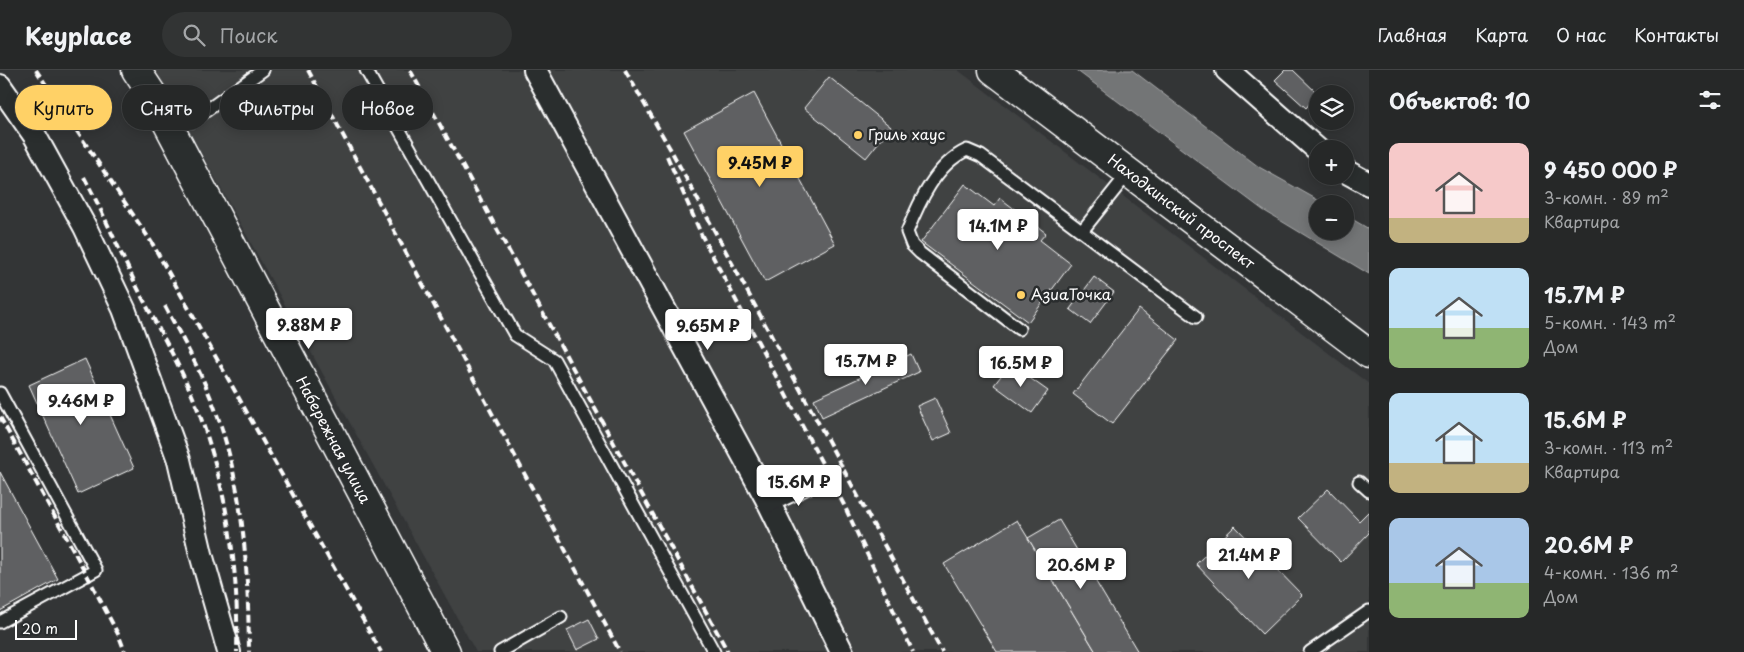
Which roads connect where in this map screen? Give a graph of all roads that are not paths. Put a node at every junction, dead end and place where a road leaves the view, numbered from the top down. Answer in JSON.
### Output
{"nodes":[{"id":1,"x":136,"y":70,"type":"edge"},
{"id":2,"x":263,"y":70,"type":"edge"},
{"id":3,"x":366,"y":70,"type":"edge"},
{"id":4,"x":535,"y":70,"type":"edge"},
{"id":5,"x":993,"y":70,"type":"edge"},
{"id":6,"x":1227,"y":70,"type":"edge"},
{"id":7,"x":146,"y":85,"type":"edge"},
{"id":8,"x":0,"y":86,"type":"edge"},
{"id":9,"x":210,"y":108,"type":"edge"},
{"id":10,"x":171,"y":130,"type":"edge"},
{"id":11,"x":1309,"y":143,"type":"edge"},
{"id":12,"x":1129,"y":172,"type":"junction"},
{"id":13,"x":1354,"y":176,"type":"edge"},
{"id":14,"x":1369,"y":184,"type":"edge"},
{"id":15,"x":1082,"y":231,"type":"junction"},
{"id":16,"x":1196,"y":317,"type":"dead end"},
{"id":17,"x":1019,"y":328,"type":"dead end"},
{"id":18,"x":1369,"y":354,"type":"edge"},
{"id":19,"x":0,"y":393,"type":"edge"},
{"id":20,"x":812,"y":480,"type":"dead end"},
{"id":21,"x":1359,"y":482,"type":"dead end"},
{"id":22,"x":1369,"y":491,"type":"edge"},
{"id":23,"x":768,"y":502,"type":"junction"},
{"id":24,"x":1369,"y":611,"type":"edge"},
{"id":25,"x":560,"y":617,"type":"dead end"},
{"id":26,"x":0,"y":622,"type":"edge"},
{"id":27,"x":228,"y":652,"type":"edge"},
{"id":28,"x":446,"y":652,"type":"edge"},
{"id":29,"x":500,"y":652,"type":"edge"},
{"id":30,"x":714,"y":652,"type":"edge"},
{"id":31,"x":842,"y":652,"type":"edge"},
{"id":32,"x":1310,"y":652,"type":"edge"}],
"edges":[{"from":1,"to":7,"type":"main road","name":"Набережная улица"},
{"from":2,"to":9,"type":"lane"},
{"from":3,"to":30,"type":"lane"},
{"from":4,"to":23,"type":"street"},
{"from":5,"to":12,"type":"main road","name":"Находкинский проспект"},
{"from":6,"to":11,"type":"street"},
{"from":8,"to":27,"type":"street"},
{"from":10,"to":28,"type":"main road","name":"Набережная улица"},
{"from":12,"to":15,"type":"lane"},
{"from":12,"to":18,"type":"main road","name":"Находкинский проспект"},
{"from":13,"to":14,"type":"street"},
{"from":15,"to":16,"type":"lane"},
{"from":15,"to":17,"type":"lane"},
{"from":19,"to":26,"type":"lane"},
{"from":20,"to":23,"type":"street"},
{"from":21,"to":22,"type":"lane"},
{"from":23,"to":31,"type":"street"},
{"from":24,"to":32,"type":"lane"},
{"from":25,"to":29,"type":"lane"}]}
